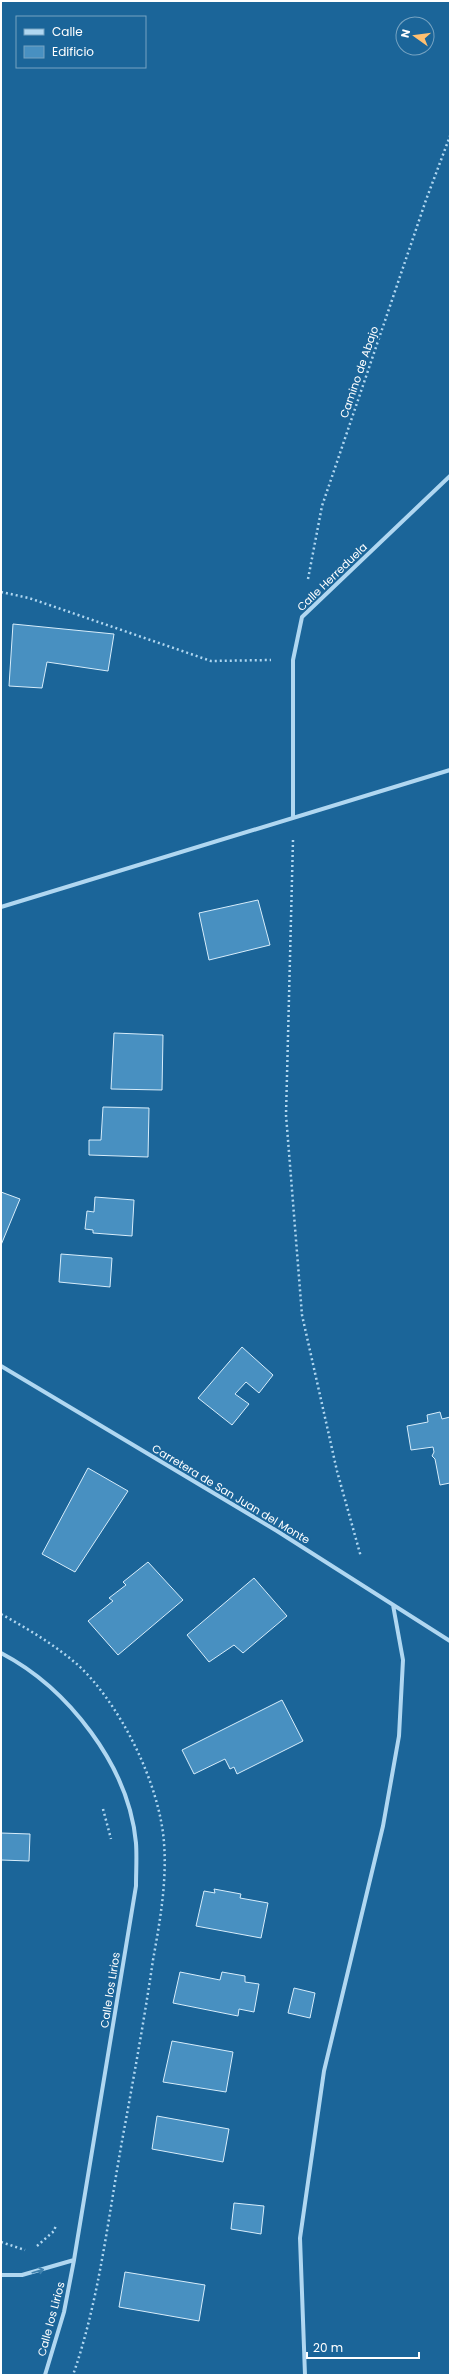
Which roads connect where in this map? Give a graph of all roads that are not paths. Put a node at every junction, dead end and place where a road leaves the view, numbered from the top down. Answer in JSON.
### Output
{"nodes":[{"id":1,"x":450,"y":476,"type":"edge"},
{"id":2,"x":450,"y":770,"type":"edge"},
{"id":3,"x":293,"y":818,"type":"junction"},
{"id":4,"x":1,"y":906,"type":"edge"},
{"id":5,"x":1,"y":1366,"type":"edge"},
{"id":6,"x":393,"y":1605,"type":"junction"},
{"id":7,"x":450,"y":1641,"type":"edge"},
{"id":8,"x":1,"y":1653,"type":"edge"},
{"id":9,"x":74,"y":2260,"type":"junction"},
{"id":10,"x":1,"y":2275,"type":"edge"},
{"id":11,"x":45,"y":2375,"type":"edge"},
{"id":12,"x":305,"y":2375,"type":"edge"}],
"edges":[{"from":1,"to":3,"type":"street","name":"Calle Herreduela"},
{"from":2,"to":3,"type":"street"},
{"from":3,"to":4,"type":"street"},
{"from":5,"to":6,"type":"street","name":"Carretera de San Juan del Monte"},
{"from":6,"to":7,"type":"street","name":"Carretera de San Juan del Monte"},
{"from":6,"to":12,"type":"street"},
{"from":8,"to":9,"type":"street","name":"Calle los Lirios"},
{"from":10,"to":9,"type":"street","one_way":true},
{"from":9,"to":11,"type":"street","name":"Calle los Lirios"}]}
